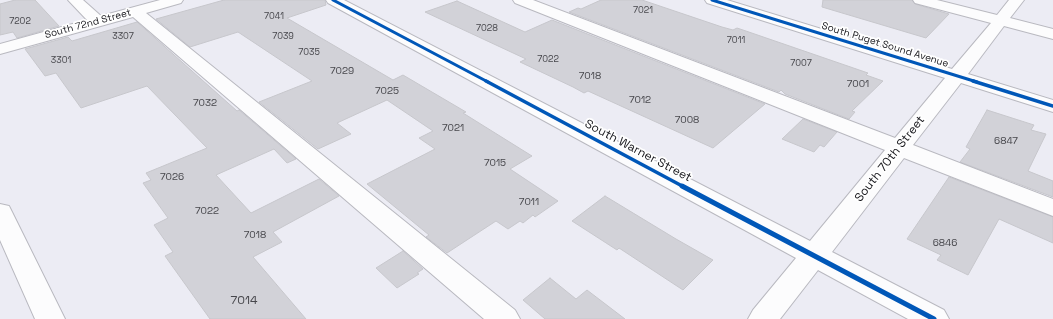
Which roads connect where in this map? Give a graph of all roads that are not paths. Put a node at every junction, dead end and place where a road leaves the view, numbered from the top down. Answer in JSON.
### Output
{"nodes":[{"id":1,"x":75,"y":0,"type":"edge"},
{"id":2,"x":176,"y":0,"type":"edge"},
{"id":3,"x":333,"y":0,"type":"edge"},
{"id":4,"x":520,"y":0,"type":"edge"},
{"id":5,"x":712,"y":0,"type":"edge"},
{"id":6,"x":920,"y":0,"type":"edge"},
{"id":7,"x":1017,"y":0,"type":"edge"},
{"id":8,"x":135,"y":11,"type":"junction"},
{"id":9,"x":1001,"y":21,"type":"junction"},
{"id":10,"x":98,"y":22,"type":"junction"},
{"id":11,"x":1053,"y":34,"type":"edge"},
{"id":12,"x":0,"y":49,"type":"edge"},
{"id":13,"x":956,"y":76,"type":"junction"},
{"id":14,"x":1053,"y":106,"type":"edge"},
{"id":15,"x":899,"y":148,"type":"junction"},
{"id":16,"x":1053,"y":208,"type":"edge"},
{"id":17,"x":0,"y":212,"type":"edge"},
{"id":18,"x":814,"y":255,"type":"junction"},
{"id":19,"x":50,"y":319,"type":"edge"},
{"id":20,"x":505,"y":319,"type":"edge"},
{"id":21,"x":763,"y":319,"type":"edge"},
{"id":22,"x":934,"y":319,"type":"edge"}],
"edges":[{"from":1,"to":10,"type":"street"},
{"from":2,"to":8,"type":"street","name":"South 72nd Street"},
{"from":3,"to":18,"type":"street","name":"South Warner Street"},
{"from":4,"to":15,"type":"street"},
{"from":5,"to":13,"type":"street","name":"South Puget Sound Avenue"},
{"from":6,"to":9,"type":"street"},
{"from":7,"to":9,"type":"street","name":"South 70th Street"},
{"from":8,"to":10,"type":"street","name":"South 72nd Street"},
{"from":8,"to":20,"type":"street"},
{"from":9,"to":11,"type":"street"},
{"from":9,"to":13,"type":"street","name":"South 70th Street"},
{"from":10,"to":12,"type":"street","name":"South 72nd Street"},
{"from":13,"to":14,"type":"street","name":"South Puget Sound Avenue"},
{"from":13,"to":15,"type":"street","name":"South 70th Street"},
{"from":15,"to":16,"type":"street"},
{"from":15,"to":18,"type":"street","name":"South 70th Street"},
{"from":17,"to":19,"type":"street"},
{"from":18,"to":21,"type":"street","name":"South 70th Street"},
{"from":18,"to":22,"type":"street","name":"South Warner Street"}]}
